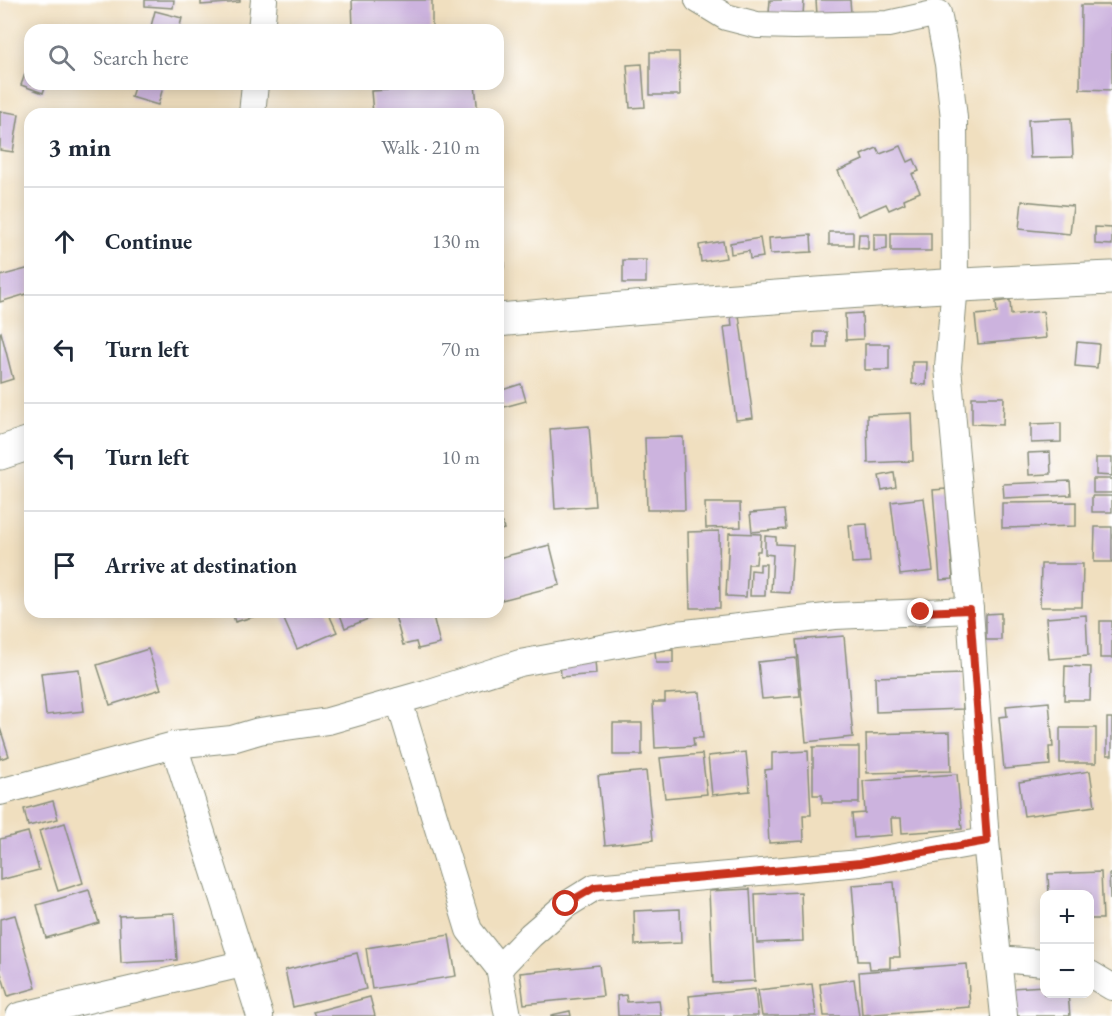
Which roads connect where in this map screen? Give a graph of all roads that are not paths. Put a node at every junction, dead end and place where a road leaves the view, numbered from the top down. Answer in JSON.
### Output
{"nodes":[{"id":1,"x":264,"y":0,"type":"edge"},
{"id":2,"x":698,"y":0,"type":"edge"},
{"id":3,"x":936,"y":7,"type":"edge"},
{"id":4,"x":262,"y":24,"type":"edge"},
{"id":5,"x":254,"y":90,"type":"edge"},
{"id":6,"x":253,"y":108,"type":"edge"},
{"id":7,"x":1112,"y":278,"type":"edge"},
{"id":8,"x":955,"y":284,"type":"junction"},
{"id":9,"x":504,"y":319,"type":"edge"},
{"id":10,"x":24,"y":444,"type":"edge"},
{"id":11,"x":0,"y":453,"type":"edge"},
{"id":12,"x":970,"y":610,"type":"junction"},
{"id":13,"x":399,"y":701,"type":"junction"},
{"id":14,"x":174,"y":745,"type":"junction"},
{"id":15,"x":0,"y":792,"type":"edge"},
{"id":16,"x":987,"y":841,"type":"junction"},
{"id":17,"x":1000,"y":959,"type":"junction"},
{"id":18,"x":1040,"y":963,"type":"edge"},
{"id":19,"x":242,"y":964,"type":"junction"},
{"id":20,"x":499,"y":968,"type":"junction"},
{"id":21,"x":1094,"y":977,"type":"edge"},
{"id":22,"x":1112,"y":987,"type":"edge"},
{"id":23,"x":19,"y":1016,"type":"edge"},
{"id":24,"x":260,"y":1016,"type":"edge"},
{"id":25,"x":508,"y":1016,"type":"edge"},
{"id":26,"x":1004,"y":1016,"type":"edge"}],
"edges":[{"from":1,"to":4,"type":"street"},
{"from":2,"to":3,"type":"street"},
{"from":3,"to":8,"type":"street"},
{"from":5,"to":6,"type":"street"},
{"from":7,"to":8,"type":"street"},
{"from":8,"to":9,"type":"street"},
{"from":8,"to":12,"type":"street"},
{"from":10,"to":11,"type":"street"},
{"from":12,"to":13,"type":"street"},
{"from":12,"to":16,"type":"street"},
{"from":13,"to":14,"type":"street"},
{"from":13,"to":20,"type":"street"},
{"from":14,"to":15,"type":"street"},
{"from":14,"to":19,"type":"street"},
{"from":16,"to":17,"type":"street"},
{"from":16,"to":20,"type":"street"},
{"from":17,"to":18,"type":"street"},
{"from":17,"to":26,"type":"street"},
{"from":19,"to":23,"type":"street"},
{"from":19,"to":24,"type":"street"},
{"from":20,"to":25,"type":"street"},
{"from":21,"to":22,"type":"street"}]}
